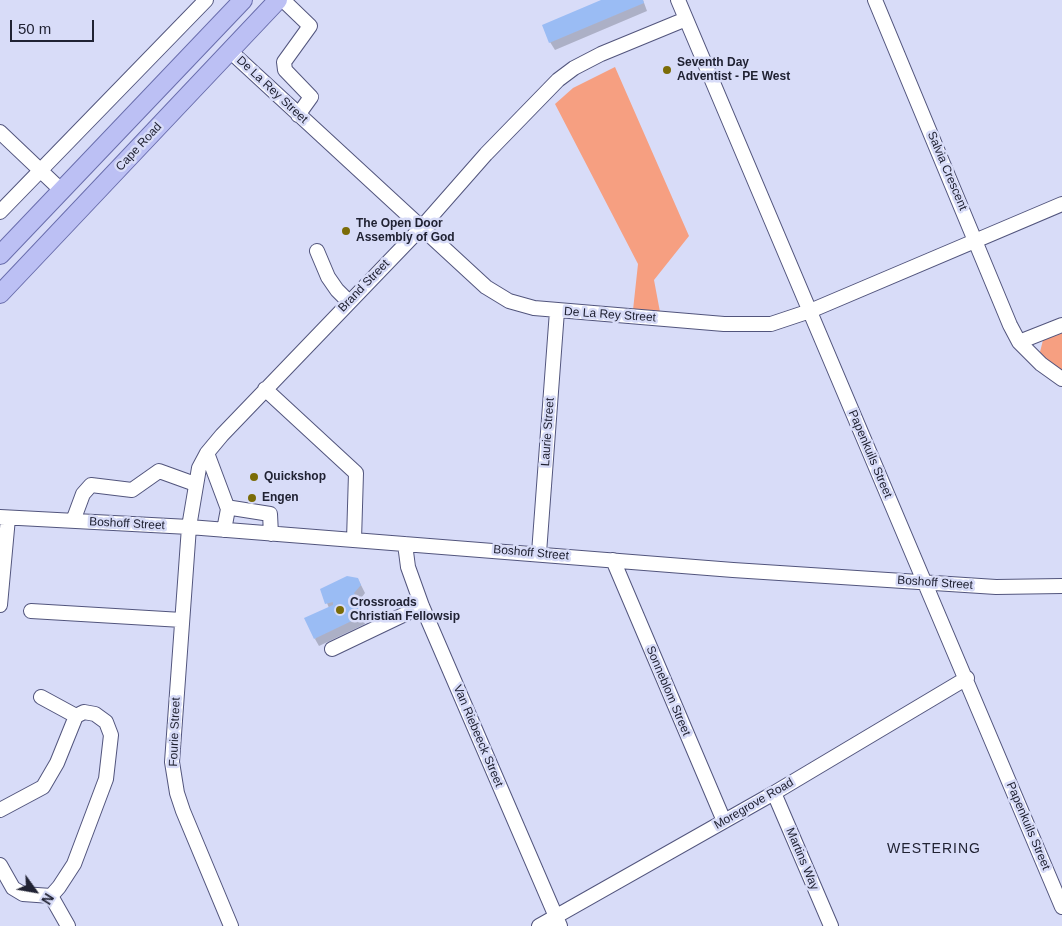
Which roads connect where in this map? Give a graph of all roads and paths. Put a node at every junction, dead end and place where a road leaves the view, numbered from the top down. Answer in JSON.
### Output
{"nodes":[{"id":1,"x":206,"y":0,"type":"edge"},
{"id":2,"x":243,"y":0,"type":"edge"},
{"id":3,"x":278,"y":0,"type":"edge"},
{"id":4,"x":283,"y":0,"type":"edge"},
{"id":5,"x":678,"y":0,"type":"edge"},
{"id":6,"x":875,"y":0,"type":"edge"},
{"id":7,"x":686,"y":19,"type":"junction"},
{"id":8,"x":230,"y":51,"type":"junction"},
{"id":9,"x":298,"y":115,"type":"junction"},
{"id":10,"x":0,"y":132,"type":"edge"},
{"id":11,"x":40,"y":170,"type":"junction"},
{"id":12,"x":61,"y":190,"type":"junction"},
{"id":13,"x":1062,"y":204,"type":"edge"},
{"id":14,"x":0,"y":212,"type":"edge"},
{"id":15,"x":421,"y":228,"type":"junction"},
{"id":16,"x":975,"y":241,"type":"junction"},
{"id":17,"x":317,"y":252,"type":"dead end"},
{"id":18,"x":0,"y":255,"type":"edge"},
{"id":19,"x":0,"y":294,"type":"edge"},
{"id":20,"x":349,"y":302,"type":"junction"},
{"id":21,"x":557,"y":311,"type":"junction"},
{"id":22,"x":810,"y":311,"type":"junction"},
{"id":23,"x":1062,"y":325,"type":"edge"},
{"id":24,"x":1019,"y":342,"type":"junction"},
{"id":25,"x":1062,"y":378,"type":"edge"},
{"id":26,"x":265,"y":389,"type":"junction"},
{"id":27,"x":207,"y":454,"type":"junction"},
{"id":28,"x":195,"y":484,"type":"junction"},
{"id":29,"x":228,"y":509,"type":"junction"},
{"id":30,"x":4,"y":517,"type":"edge"},
{"id":31,"x":73,"y":521,"type":"junction"},
{"id":32,"x":190,"y":527,"type":"junction"},
{"id":33,"x":224,"y":530,"type":"junction"},
{"id":34,"x":271,"y":534,"type":"junction"},
{"id":35,"x":354,"y":540,"type":"junction"},
{"id":36,"x":405,"y":544,"type":"junction"},
{"id":37,"x":539,"y":553,"type":"junction"},
{"id":38,"x":613,"y":560,"type":"junction"},
{"id":39,"x":925,"y":582,"type":"junction"},
{"id":40,"x":1062,"y":586,"type":"edge"},
{"id":41,"x":0,"y":605,"type":"edge"},
{"id":42,"x":422,"y":606,"type":"junction"},
{"id":43,"x":30,"y":611,"type":"dead end"},
{"id":44,"x":182,"y":620,"type":"junction"},
{"id":45,"x":332,"y":649,"type":"dead end"},
{"id":46,"x":967,"y":678,"type":"junction"},
{"id":47,"x":41,"y":697,"type":"dead end"},
{"id":48,"x":76,"y":716,"type":"junction"},
{"id":49,"x":774,"y":793,"type":"junction"},
{"id":50,"x":0,"y":810,"type":"edge"},
{"id":51,"x":724,"y":821,"type":"junction"},
{"id":52,"x":0,"y":865,"type":"edge"},
{"id":53,"x":1059,"y":892,"type":"edge"},
{"id":54,"x":51,"y":896,"type":"junction"},
{"id":55,"x":1062,"y":907,"type":"edge"},
{"id":56,"x":558,"y":921,"type":"edge"},
{"id":57,"x":68,"y":926,"type":"edge"},
{"id":58,"x":232,"y":926,"type":"edge"},
{"id":59,"x":539,"y":926,"type":"edge"},
{"id":60,"x":830,"y":926,"type":"edge"}],
"edges":[{"from":1,"to":11,"type":"street"},
{"from":2,"to":12,"type":"main road"},
{"from":3,"to":8,"type":"main road","name":"Cape Road"},
{"from":4,"to":9,"type":"street"},
{"from":5,"to":7,"type":"street","name":"Papenkuils Street"},
{"from":6,"to":16,"type":"street","name":"Salvia Crescent"},
{"from":7,"to":15,"type":"street","name":"Brand Street"},
{"from":7,"to":22,"type":"street","name":"Papenkuils Street"},
{"from":8,"to":9,"type":"street","name":"De La Rey Street"},
{"from":8,"to":19,"type":"main road","name":"Cape Road"},
{"from":9,"to":15,"type":"street","name":"De La Rey Street"},
{"from":10,"to":11,"type":"street"},
{"from":11,"to":12,"type":"street"},
{"from":11,"to":14,"type":"street"},
{"from":12,"to":18,"type":"main road"},
{"from":13,"to":16,"type":"street","name":"De La Rey Street"},
{"from":15,"to":20,"type":"street","name":"Brand Street"},
{"from":15,"to":21,"type":"street","name":"De La Rey Street"},
{"from":16,"to":22,"type":"street","name":"De La Rey Street"},
{"from":16,"to":24,"type":"street","name":"Salvia Crescent"},
{"from":17,"to":20,"type":"street"},
{"from":20,"to":26,"type":"street","name":"Brand Street"},
{"from":21,"to":22,"type":"street","name":"De La Rey Street"},
{"from":21,"to":37,"type":"street","name":"Laurie Street"},
{"from":22,"to":39,"type":"street","name":"Papenkuils Street"},
{"from":23,"to":24,"type":"street"},
{"from":24,"to":25,"type":"street","name":"Salvia Crescent"},
{"from":26,"to":27,"type":"street","name":"Brand Street"},
{"from":26,"to":35,"type":"street"},
{"from":27,"to":28,"type":"street","name":"Brand Street"},
{"from":27,"to":29,"type":"street"},
{"from":28,"to":31,"type":"street"},
{"from":28,"to":32,"type":"street","name":"Brand Street"},
{"from":29,"to":33,"type":"street"},
{"from":29,"to":34,"type":"street"},
{"from":30,"to":31,"type":"street","name":"Boshoff Street"},
{"from":30,"to":41,"type":"street"},
{"from":31,"to":32,"type":"street","name":"Boshoff Street"},
{"from":32,"to":33,"type":"street","name":"Boshoff Street"},
{"from":32,"to":44,"type":"street","name":"Fourie Street"},
{"from":33,"to":34,"type":"street","name":"Boshoff Street"},
{"from":34,"to":35,"type":"street","name":"Boshoff Street"},
{"from":35,"to":36,"type":"street","name":"Boshoff Street"},
{"from":36,"to":37,"type":"street","name":"Boshoff Street"},
{"from":36,"to":42,"type":"street","name":"Van Riebeeck Street"},
{"from":37,"to":38,"type":"street","name":"Boshoff Street"},
{"from":38,"to":39,"type":"street","name":"Boshoff Street"},
{"from":38,"to":51,"type":"street","name":"Sonneblom Street"},
{"from":39,"to":40,"type":"street","name":"Boshoff Street"},
{"from":39,"to":46,"type":"street","name":"Papenkuils Street"},
{"from":42,"to":45,"type":"street"},
{"from":42,"to":56,"type":"street","name":"Van Riebeeck Street"},
{"from":43,"to":44,"type":"street"},
{"from":44,"to":58,"type":"street","name":"Fourie Street"},
{"from":46,"to":49,"type":"street","name":"Moregrove Road"},
{"from":46,"to":53,"type":"street","name":"Papenkuils Street"},
{"from":47,"to":48,"type":"street"},
{"from":48,"to":50,"type":"street"},
{"from":48,"to":54,"type":"street"},
{"from":49,"to":51,"type":"street","name":"Moregrove Road"},
{"from":49,"to":60,"type":"street","name":"Martins Way"},
{"from":51,"to":56,"type":"street","name":"Moregrove Road"},
{"from":52,"to":54,"type":"street"},
{"from":53,"to":55,"type":"street","name":"Papenkuils Street"},
{"from":54,"to":57,"type":"street"},
{"from":56,"to":59,"type":"street","name":"Moregrove Road"}]}
